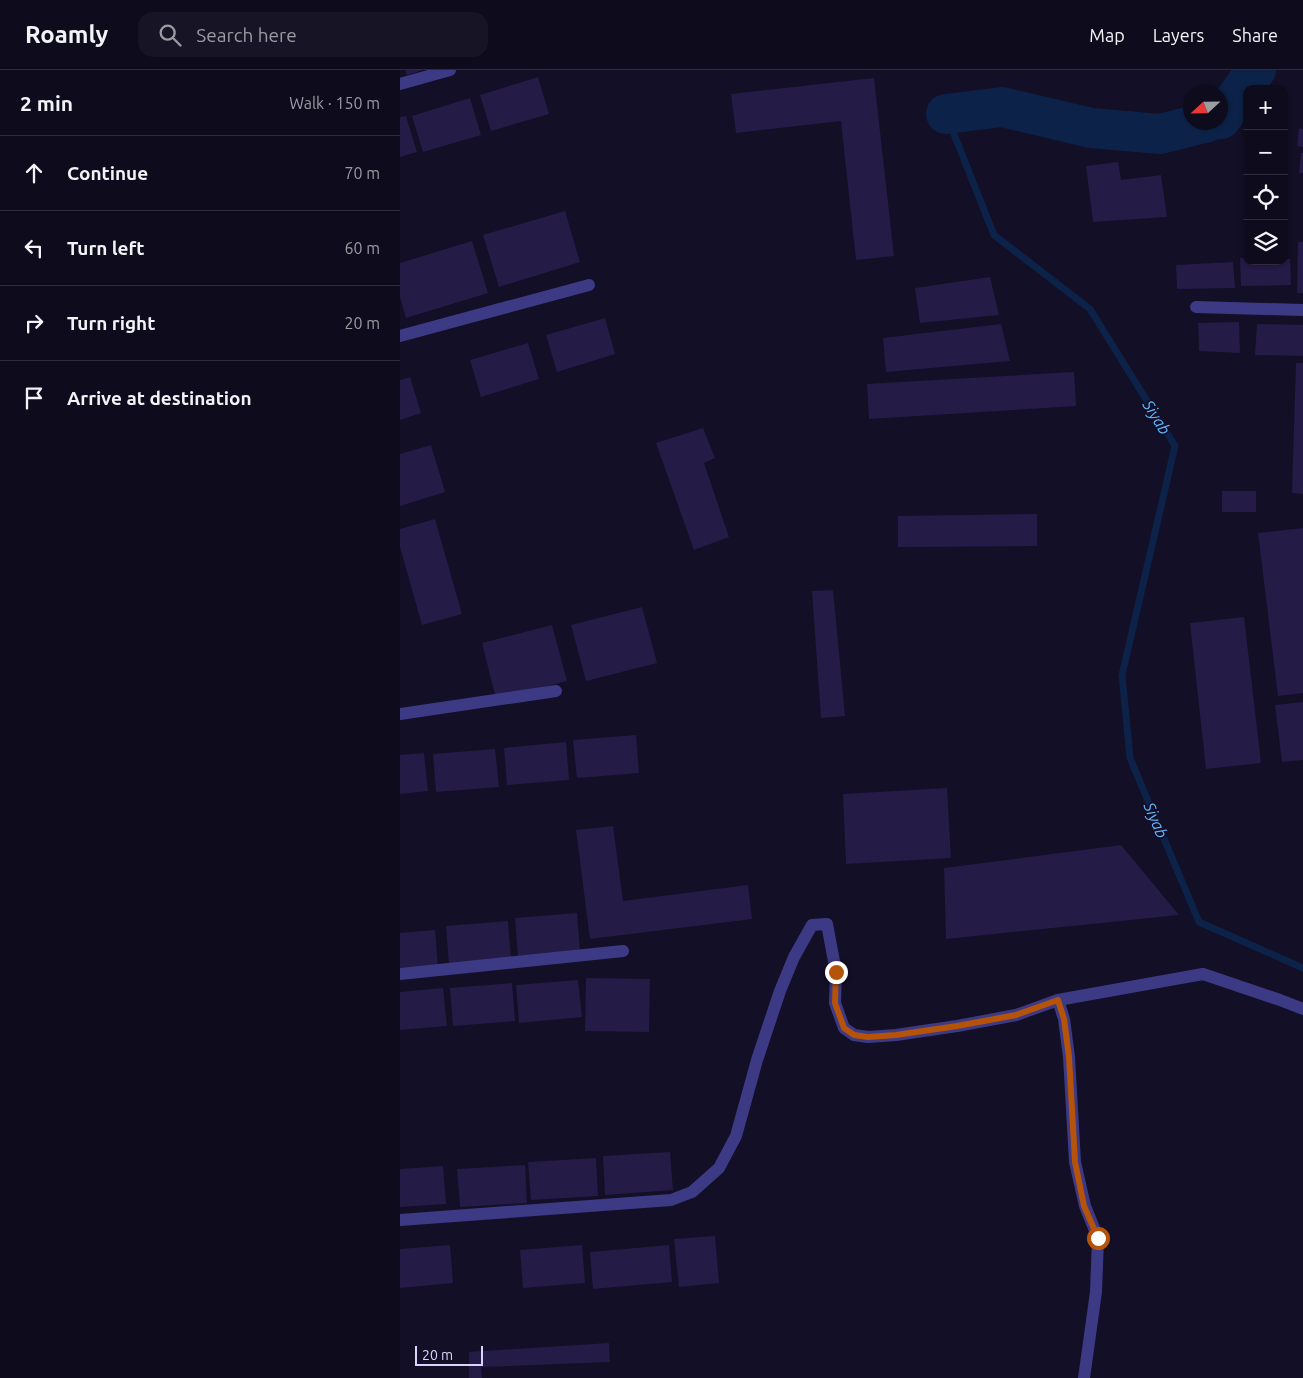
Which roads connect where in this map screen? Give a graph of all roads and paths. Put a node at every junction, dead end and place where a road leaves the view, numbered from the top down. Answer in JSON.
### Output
{"nodes":[{"id":1,"x":450,"y":70,"type":"edge"},
{"id":2,"x":400,"y":84,"type":"edge"},
{"id":3,"x":589,"y":285,"type":"dead end"},
{"id":4,"x":1196,"y":307,"type":"dead end"},
{"id":5,"x":1303,"y":310,"type":"edge"},
{"id":6,"x":400,"y":336,"type":"edge"},
{"id":7,"x":556,"y":691,"type":"dead end"},
{"id":8,"x":400,"y":714,"type":"edge"},
{"id":9,"x":623,"y":951,"type":"dead end"},
{"id":10,"x":400,"y":974,"type":"edge"},
{"id":11,"x":1058,"y":1000,"type":"junction"},
{"id":12,"x":1303,"y":1009,"type":"edge"},
{"id":13,"x":400,"y":1220,"type":"edge"},
{"id":14,"x":1084,"y":1378,"type":"edge"}],
"edges":[{"from":1,"to":2,"type":"street"},
{"from":3,"to":6,"type":"street"},
{"from":4,"to":5,"type":"street"},
{"from":7,"to":8,"type":"street"},
{"from":9,"to":10,"type":"street"},
{"from":11,"to":12,"type":"street"},
{"from":11,"to":13,"type":"street"},
{"from":11,"to":14,"type":"street"}]}
